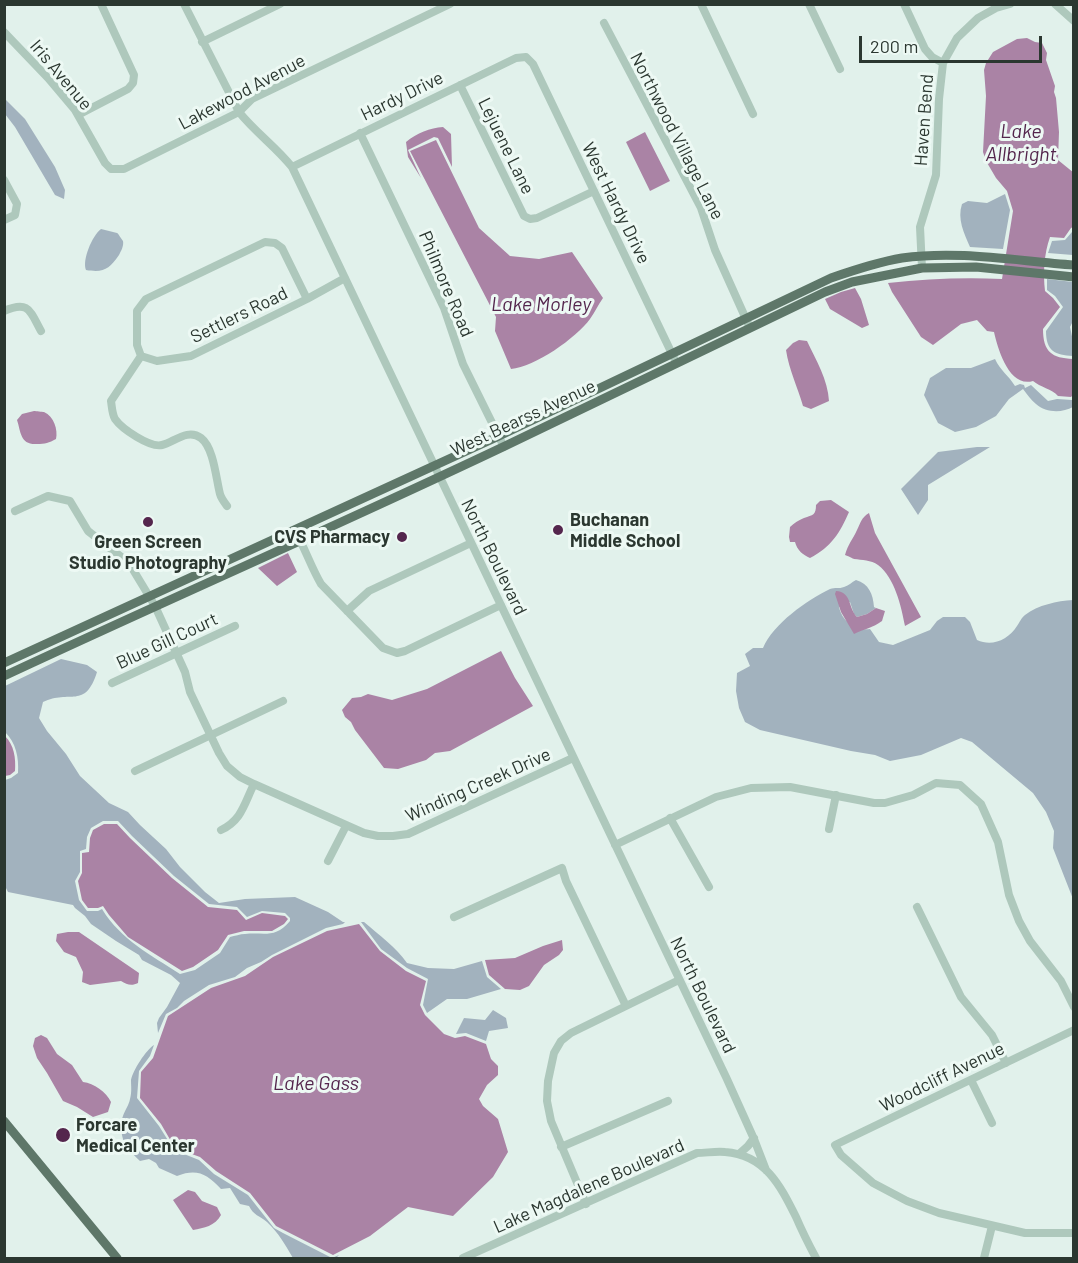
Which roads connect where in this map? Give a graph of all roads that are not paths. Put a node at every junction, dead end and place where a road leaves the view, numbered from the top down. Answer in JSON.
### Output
{"nodes":[{"id":1,"x":101,"y":4,"type":"edge"},
{"id":2,"x":184,"y":4,"type":"edge"},
{"id":3,"x":450,"y":4,"type":"edge"},
{"id":4,"x":701,"y":4,"type":"edge"},
{"id":5,"x":809,"y":4,"type":"edge"},
{"id":6,"x":904,"y":4,"type":"edge"},
{"id":7,"x":1010,"y":4,"type":"edge"},
{"id":8,"x":1054,"y":4,"type":"edge"},
{"id":9,"x":274,"y":6,"type":"edge"},
{"id":10,"x":1074,"y":21,"type":"edge"},
{"id":11,"x":604,"y":23,"type":"dead end"},
{"id":12,"x":4,"y":32,"type":"edge"},
{"id":13,"x":202,"y":42,"type":"junction"},
{"id":14,"x":526,"y":57,"type":"joint"},
{"id":15,"x":943,"y":63,"type":"junction"},
{"id":16,"x":840,"y":69,"type":"dead end"},
{"id":17,"x":460,"y":85,"type":"junction"},
{"id":18,"x":239,"y":112,"type":"junction"},
{"id":19,"x":753,"y":114,"type":"dead end"},
{"id":20,"x":78,"y":115,"type":"junction"},
{"id":21,"x":360,"y":133,"type":"junction"},
{"id":22,"x":292,"y":167,"type":"junction"},
{"id":23,"x":111,"y":169,"type":"joint"},
{"id":24,"x":4,"y":180,"type":"edge"},
{"id":25,"x":594,"y":191,"type":"junction"},
{"id":26,"x":4,"y":220,"type":"edge"},
{"id":27,"x":921,"y":256,"type":"junction"},
{"id":28,"x":1074,"y":265,"type":"edge"},
{"id":29,"x":922,"y":268,"type":"junction"},
{"id":30,"x":1074,"y":277,"type":"edge"},
{"id":31,"x":345,"y":278,"type":"junction"},
{"id":32,"x":803,"y":290,"type":"junction"},
{"id":33,"x":307,"y":299,"type":"junction"},
{"id":34,"x":808,"y":301,"type":"junction"},
{"id":35,"x":4,"y":311,"type":"edge"},
{"id":36,"x":746,"y":318,"type":"junction"},
{"id":37,"x":750,"y":328,"type":"junction"},
{"id":38,"x":41,"y":331,"type":"dead end"},
{"id":39,"x":672,"y":354,"type":"junction"},
{"id":40,"x":141,"y":356,"type":"junction"},
{"id":41,"x":677,"y":363,"type":"junction"},
{"id":42,"x":595,"y":390,"type":"junction"},
{"id":43,"x":600,"y":400,"type":"junction"},
{"id":44,"x":499,"y":436,"type":"junction"},
{"id":45,"x":504,"y":447,"type":"junction"},
{"id":46,"x":433,"y":466,"type":"junction"},
{"id":47,"x":438,"y":477,"type":"junction"},
{"id":48,"x":226,"y":506,"type":"dead end"},
{"id":49,"x":15,"y":511,"type":"dead end"},
{"id":50,"x":295,"y":531,"type":"junction"},
{"id":51,"x":301,"y":541,"type":"junction"},
{"id":52,"x":471,"y":543,"type":"junction"},
{"id":53,"x":149,"y":596,"type":"junction"},
{"id":54,"x":501,"y":605,"type":"junction"},
{"id":55,"x":154,"y":606,"type":"junction"},
{"id":56,"x":347,"y":611,"type":"junction"},
{"id":57,"x":235,"y":626,"type":"dead end"},
{"id":58,"x":176,"y":653,"type":"junction"},
{"id":59,"x":4,"y":663,"type":"edge"},
{"id":60,"x":4,"y":676,"type":"edge"},
{"id":61,"x":112,"y":683,"type":"dead end"},
{"id":62,"x":283,"y":701,"type":"dead end"},
{"id":63,"x":210,"y":735,"type":"junction"},
{"id":64,"x":573,"y":758,"type":"junction"},
{"id":65,"x":135,"y":771,"type":"dead end"},
{"id":66,"x":254,"y":784,"type":"junction"},
{"id":67,"x":836,"y":795,"type":"junction"},
{"id":68,"x":670,"y":818,"type":"junction"},
{"id":69,"x":346,"y":826,"type":"junction"},
{"id":70,"x":829,"y":829,"type":"dead end"},
{"id":71,"x":221,"y":830,"type":"dead end"},
{"id":72,"x":615,"y":845,"type":"junction"},
{"id":73,"x":328,"y":861,"type":"dead end"},
{"id":74,"x":709,"y":887,"type":"dead end"},
{"id":75,"x":917,"y":907,"type":"dead end"},
{"id":76,"x":454,"y":917,"type":"dead end"},
{"id":77,"x":679,"y":980,"type":"junction"},
{"id":78,"x":626,"y":1006,"type":"junction"},
{"id":79,"x":1074,"y":1007,"type":"edge"},
{"id":80,"x":1074,"y":1030,"type":"edge"},
{"id":81,"x":1006,"y":1063,"type":"junction"},
{"id":82,"x":971,"y":1080,"type":"junction"},
{"id":83,"x":668,"y":1101,"type":"dead end"},
{"id":84,"x":4,"y":1122,"type":"edge"},
{"id":85,"x":992,"y":1123,"type":"dead end"},
{"id":86,"x":754,"y":1138,"type":"junction"},
{"id":87,"x":561,"y":1147,"type":"junction"},
{"id":88,"x":739,"y":1154,"type":"junction"},
{"id":89,"x":766,"y":1170,"type":"junction"},
{"id":90,"x":586,"y":1204,"type":"junction"},
{"id":91,"x":992,"y":1226,"type":"junction"},
{"id":92,"x":1074,"y":1233,"type":"edge"},
{"id":93,"x":117,"y":1258,"type":"edge"},
{"id":94,"x":463,"y":1258,"type":"edge"},
{"id":95,"x":816,"y":1258,"type":"edge"},
{"id":96,"x":984,"y":1258,"type":"edge"}],
"edges":[{"from":1,"to":20,"type":"street"},
{"from":2,"to":13,"type":"street","name":"North Boulevard"},
{"from":3,"to":18,"type":"street","name":"Lakewood Avenue"},
{"from":4,"to":19,"type":"street"},
{"from":5,"to":16,"type":"street"},
{"from":6,"to":15,"type":"street"},
{"from":7,"to":15,"type":"street","name":"Haven Bend"},
{"from":8,"to":10,"type":"street"},
{"from":9,"to":13,"type":"street"},
{"from":11,"to":36,"type":"street","name":"Northwood Village Lane"},
{"from":12,"to":20,"type":"street","name":"Iris Avenue"},
{"from":13,"to":18,"type":"street","name":"North Boulevard"},
{"from":14,"to":17,"type":"street","name":"Hardy Drive"},
{"from":14,"to":25,"type":"street","name":"West Hardy Drive"},
{"from":15,"to":27,"type":"street","name":"Haven Bend"},
{"from":17,"to":21,"type":"street","name":"Hardy Drive"},
{"from":17,"to":25,"type":"street","name":"Lejuene Lane"},
{"from":18,"to":22,"type":"street","name":"North Boulevard"},
{"from":18,"to":23,"type":"street","name":"Lakewood Avenue"},
{"from":20,"to":23,"type":"street","name":"Iris Avenue"},
{"from":21,"to":22,"type":"street","name":"Hardy Drive"},
{"from":21,"to":44,"type":"street","name":"Philmore Road"},
{"from":22,"to":31,"type":"street","name":"North Boulevard"},
{"from":24,"to":26,"type":"street"},
{"from":25,"to":39,"type":"street","name":"West Hardy Drive"},
{"from":27,"to":28,"type":"main road","name":"West Bearss Avenue"},
{"from":27,"to":29,"type":"street","name":"Haven Bend"},
{"from":27,"to":32,"type":"main road","name":"West Bearss Avenue"},
{"from":29,"to":30,"type":"main road","name":"West Bearss Avenue"},
{"from":29,"to":34,"type":"main road","name":"West Bearss Avenue"},
{"from":31,"to":33,"type":"street","name":"Settlers Road"},
{"from":31,"to":46,"type":"street","name":"North Boulevard"},
{"from":32,"to":34,"type":"street"},
{"from":32,"to":36,"type":"main road","name":"West Bearss Avenue"},
{"from":33,"to":40,"type":"street","name":"Settlers Road"},
{"from":33,"to":40,"type":"street"},
{"from":34,"to":37,"type":"main road","name":"West Bearss Avenue"},
{"from":35,"to":38,"type":"street"},
{"from":36,"to":37,"type":"street","name":"Northwood Village Lane"},
{"from":36,"to":39,"type":"main road","name":"West Bearss Avenue"},
{"from":37,"to":41,"type":"main road","name":"West Bearss Avenue"},
{"from":39,"to":41,"type":"street","name":"West Hardy Drive"},
{"from":39,"to":42,"type":"main road","name":"West Bearss Avenue"},
{"from":40,"to":48,"type":"street"},
{"from":41,"to":43,"type":"main road","name":"West Bearss Avenue"},
{"from":42,"to":43,"type":"street"},
{"from":42,"to":44,"type":"main road","name":"West Bearss Avenue"},
{"from":43,"to":45,"type":"main road","name":"West Bearss Avenue"},
{"from":44,"to":45,"type":"street","name":"Philmore Road"},
{"from":44,"to":46,"type":"main road","name":"West Bearss Avenue"},
{"from":45,"to":47,"type":"main road","name":"West Bearss Avenue"},
{"from":46,"to":47,"type":"street","name":"North Boulevard"},
{"from":46,"to":50,"type":"main road","name":"West Bearss Avenue"},
{"from":47,"to":51,"type":"main road","name":"West Bearss Avenue"},
{"from":47,"to":52,"type":"street","name":"North Boulevard"},
{"from":49,"to":53,"type":"street","name":"Winding Creek Drive"},
{"from":50,"to":51,"type":"street"},
{"from":50,"to":53,"type":"main road","name":"West Bearss Avenue"},
{"from":51,"to":55,"type":"main road","name":"West Bearss Avenue"},
{"from":51,"to":56,"type":"street"},
{"from":52,"to":54,"type":"street","name":"North Boulevard"},
{"from":52,"to":56,"type":"street"},
{"from":53,"to":55,"type":"street","name":"Winding Creek Drive"},
{"from":53,"to":59,"type":"main road","name":"West Bearss Avenue"},
{"from":54,"to":56,"type":"street"},
{"from":54,"to":64,"type":"street","name":"North Boulevard"},
{"from":55,"to":58,"type":"street","name":"Winding Creek Drive"},
{"from":55,"to":60,"type":"main road","name":"West Bearss Avenue"},
{"from":57,"to":58,"type":"street","name":"Blue Gill Court"},
{"from":58,"to":61,"type":"street","name":"Blue Gill Court"},
{"from":58,"to":63,"type":"street","name":"Winding Creek Drive"},
{"from":62,"to":63,"type":"street"},
{"from":63,"to":65,"type":"street"},
{"from":63,"to":66,"type":"street","name":"Winding Creek Drive"},
{"from":64,"to":69,"type":"street","name":"Winding Creek Drive"},
{"from":64,"to":72,"type":"street","name":"North Boulevard"},
{"from":66,"to":69,"type":"street","name":"Winding Creek Drive"},
{"from":66,"to":71,"type":"street"},
{"from":67,"to":68,"type":"street"},
{"from":67,"to":70,"type":"street"},
{"from":67,"to":79,"type":"street"},
{"from":68,"to":72,"type":"street"},
{"from":68,"to":74,"type":"street"},
{"from":69,"to":73,"type":"street"},
{"from":72,"to":77,"type":"street","name":"North Boulevard"},
{"from":75,"to":81,"type":"street"},
{"from":76,"to":78,"type":"street"},
{"from":77,"to":78,"type":"street"},
{"from":77,"to":86,"type":"street","name":"North Boulevard"},
{"from":78,"to":87,"type":"street"},
{"from":80,"to":81,"type":"street","name":"Woodcliff Avenue"},
{"from":81,"to":82,"type":"street","name":"Woodcliff Avenue"},
{"from":82,"to":85,"type":"street"},
{"from":82,"to":91,"type":"street","name":"Woodcliff Avenue"},
{"from":83,"to":87,"type":"street"},
{"from":84,"to":93,"type":"main road"},
{"from":86,"to":88,"type":"street"},
{"from":86,"to":89,"type":"street","name":"North Boulevard"},
{"from":87,"to":90,"type":"street"},
{"from":88,"to":89,"type":"street","name":"Lake Magdalene Boulevard"},
{"from":88,"to":90,"type":"street","name":"Lake Magdalene Boulevard"},
{"from":89,"to":95,"type":"street","name":"Lake Magdalene Boulevard"},
{"from":90,"to":94,"type":"street","name":"Lake Magdalene Boulevard"},
{"from":91,"to":92,"type":"street"},
{"from":91,"to":96,"type":"street"}]}
